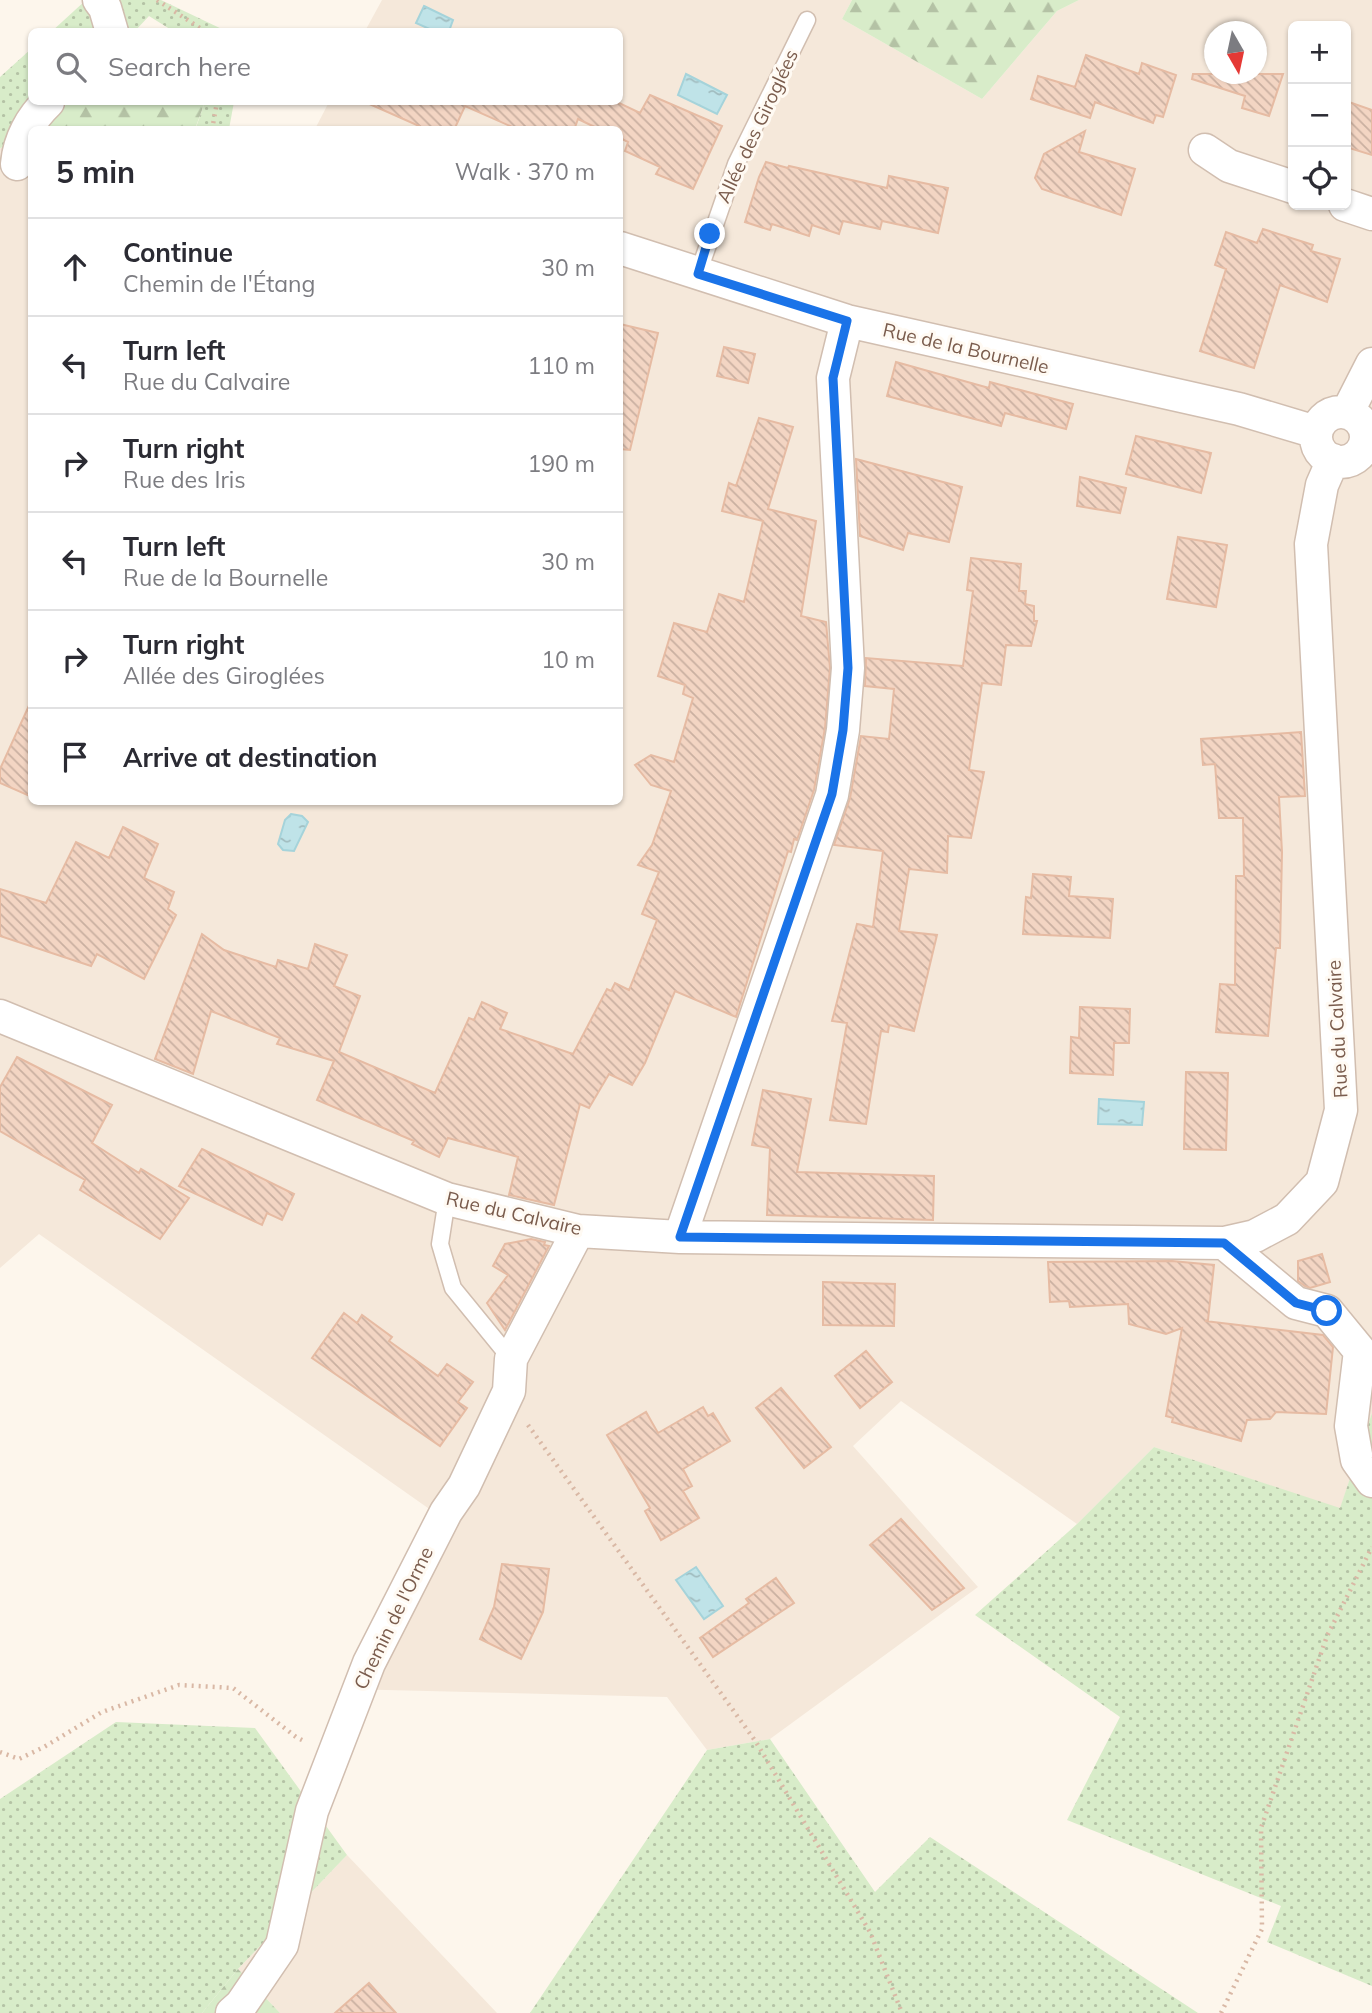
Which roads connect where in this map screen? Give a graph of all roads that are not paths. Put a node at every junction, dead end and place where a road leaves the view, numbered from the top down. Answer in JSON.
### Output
{"nodes":[{"id":1,"x":99,"y":0,"type":"edge"},
{"id":2,"x":807,"y":20,"type":"dead end"},
{"id":3,"x":111,"y":28,"type":"edge"},
{"id":4,"x":44,"y":105,"type":"edge"},
{"id":5,"x":29,"y":126,"type":"edge"},
{"id":6,"x":28,"y":128,"type":"edge"},
{"id":7,"x":1205,"y":150,"type":"dead end"},
{"id":8,"x":16,"y":164,"type":"edge"},
{"id":9,"x":1288,"y":185,"type":"edge"},
{"id":10,"x":1351,"y":207,"type":"edge"},
{"id":11,"x":1372,"y":214,"type":"edge"},
{"id":12,"x":623,"y":249,"type":"edge"},
{"id":13,"x":698,"y":274,"type":"junction"},
{"id":14,"x":847,"y":321,"type":"junction"},
{"id":15,"x":1372,"y":364,"type":"edge"},
{"id":16,"x":1362,"y":430,"type":"edge"},
{"id":17,"x":1316,"y":432,"type":"junction"},
{"id":18,"x":1333,"y":460,"type":"junction"},
{"id":19,"x":0,"y":1016,"type":"edge"},
{"id":20,"x":447,"y":1199,"type":"junction"},
{"id":21,"x":578,"y":1231,"type":"junction"},
{"id":22,"x":680,"y":1237,"type":"junction"},
{"id":23,"x":1224,"y":1243,"type":"junction"},
{"id":24,"x":511,"y":1359,"type":"junction"},
{"id":25,"x":1372,"y":1481,"type":"edge"},
{"id":26,"x":232,"y":2013,"type":"edge"}],
"edges":[{"from":1,"to":3,"type":"street"},
{"from":2,"to":13,"type":"lane","name":"Allée des Giroglées"},
{"from":4,"to":5,"type":"street"},
{"from":6,"to":8,"type":"street"},
{"from":7,"to":9,"type":"street"},
{"from":10,"to":11,"type":"street"},
{"from":12,"to":13,"type":"street","name":"Rue de la Bournelle"},
{"from":13,"to":14,"type":"street","name":"Rue de la Bournelle"},
{"from":14,"to":17,"type":"street","name":"Rue de la Bournelle"},
{"from":14,"to":22,"type":"street"},
{"from":15,"to":16,"type":"street"},
{"from":16,"to":17,"type":"street"},
{"from":16,"to":18,"type":"street"},
{"from":17,"to":18,"type":"street"},
{"from":18,"to":23,"type":"street","name":"Rue du Calvaire"},
{"from":19,"to":20,"type":"street","name":"Rue du Calvaire"},
{"from":20,"to":21,"type":"street","name":"Rue du Calvaire"},
{"from":20,"to":24,"type":"lane"},
{"from":21,"to":22,"type":"street","name":"Rue du Calvaire"},
{"from":21,"to":24,"type":"street","name":"Chemin de l'Orme"},
{"from":22,"to":23,"type":"street","name":"Rue du Calvaire"},
{"from":23,"to":25,"type":"street"},
{"from":24,"to":26,"type":"street","name":"Chemin de l'Orme"}]}
